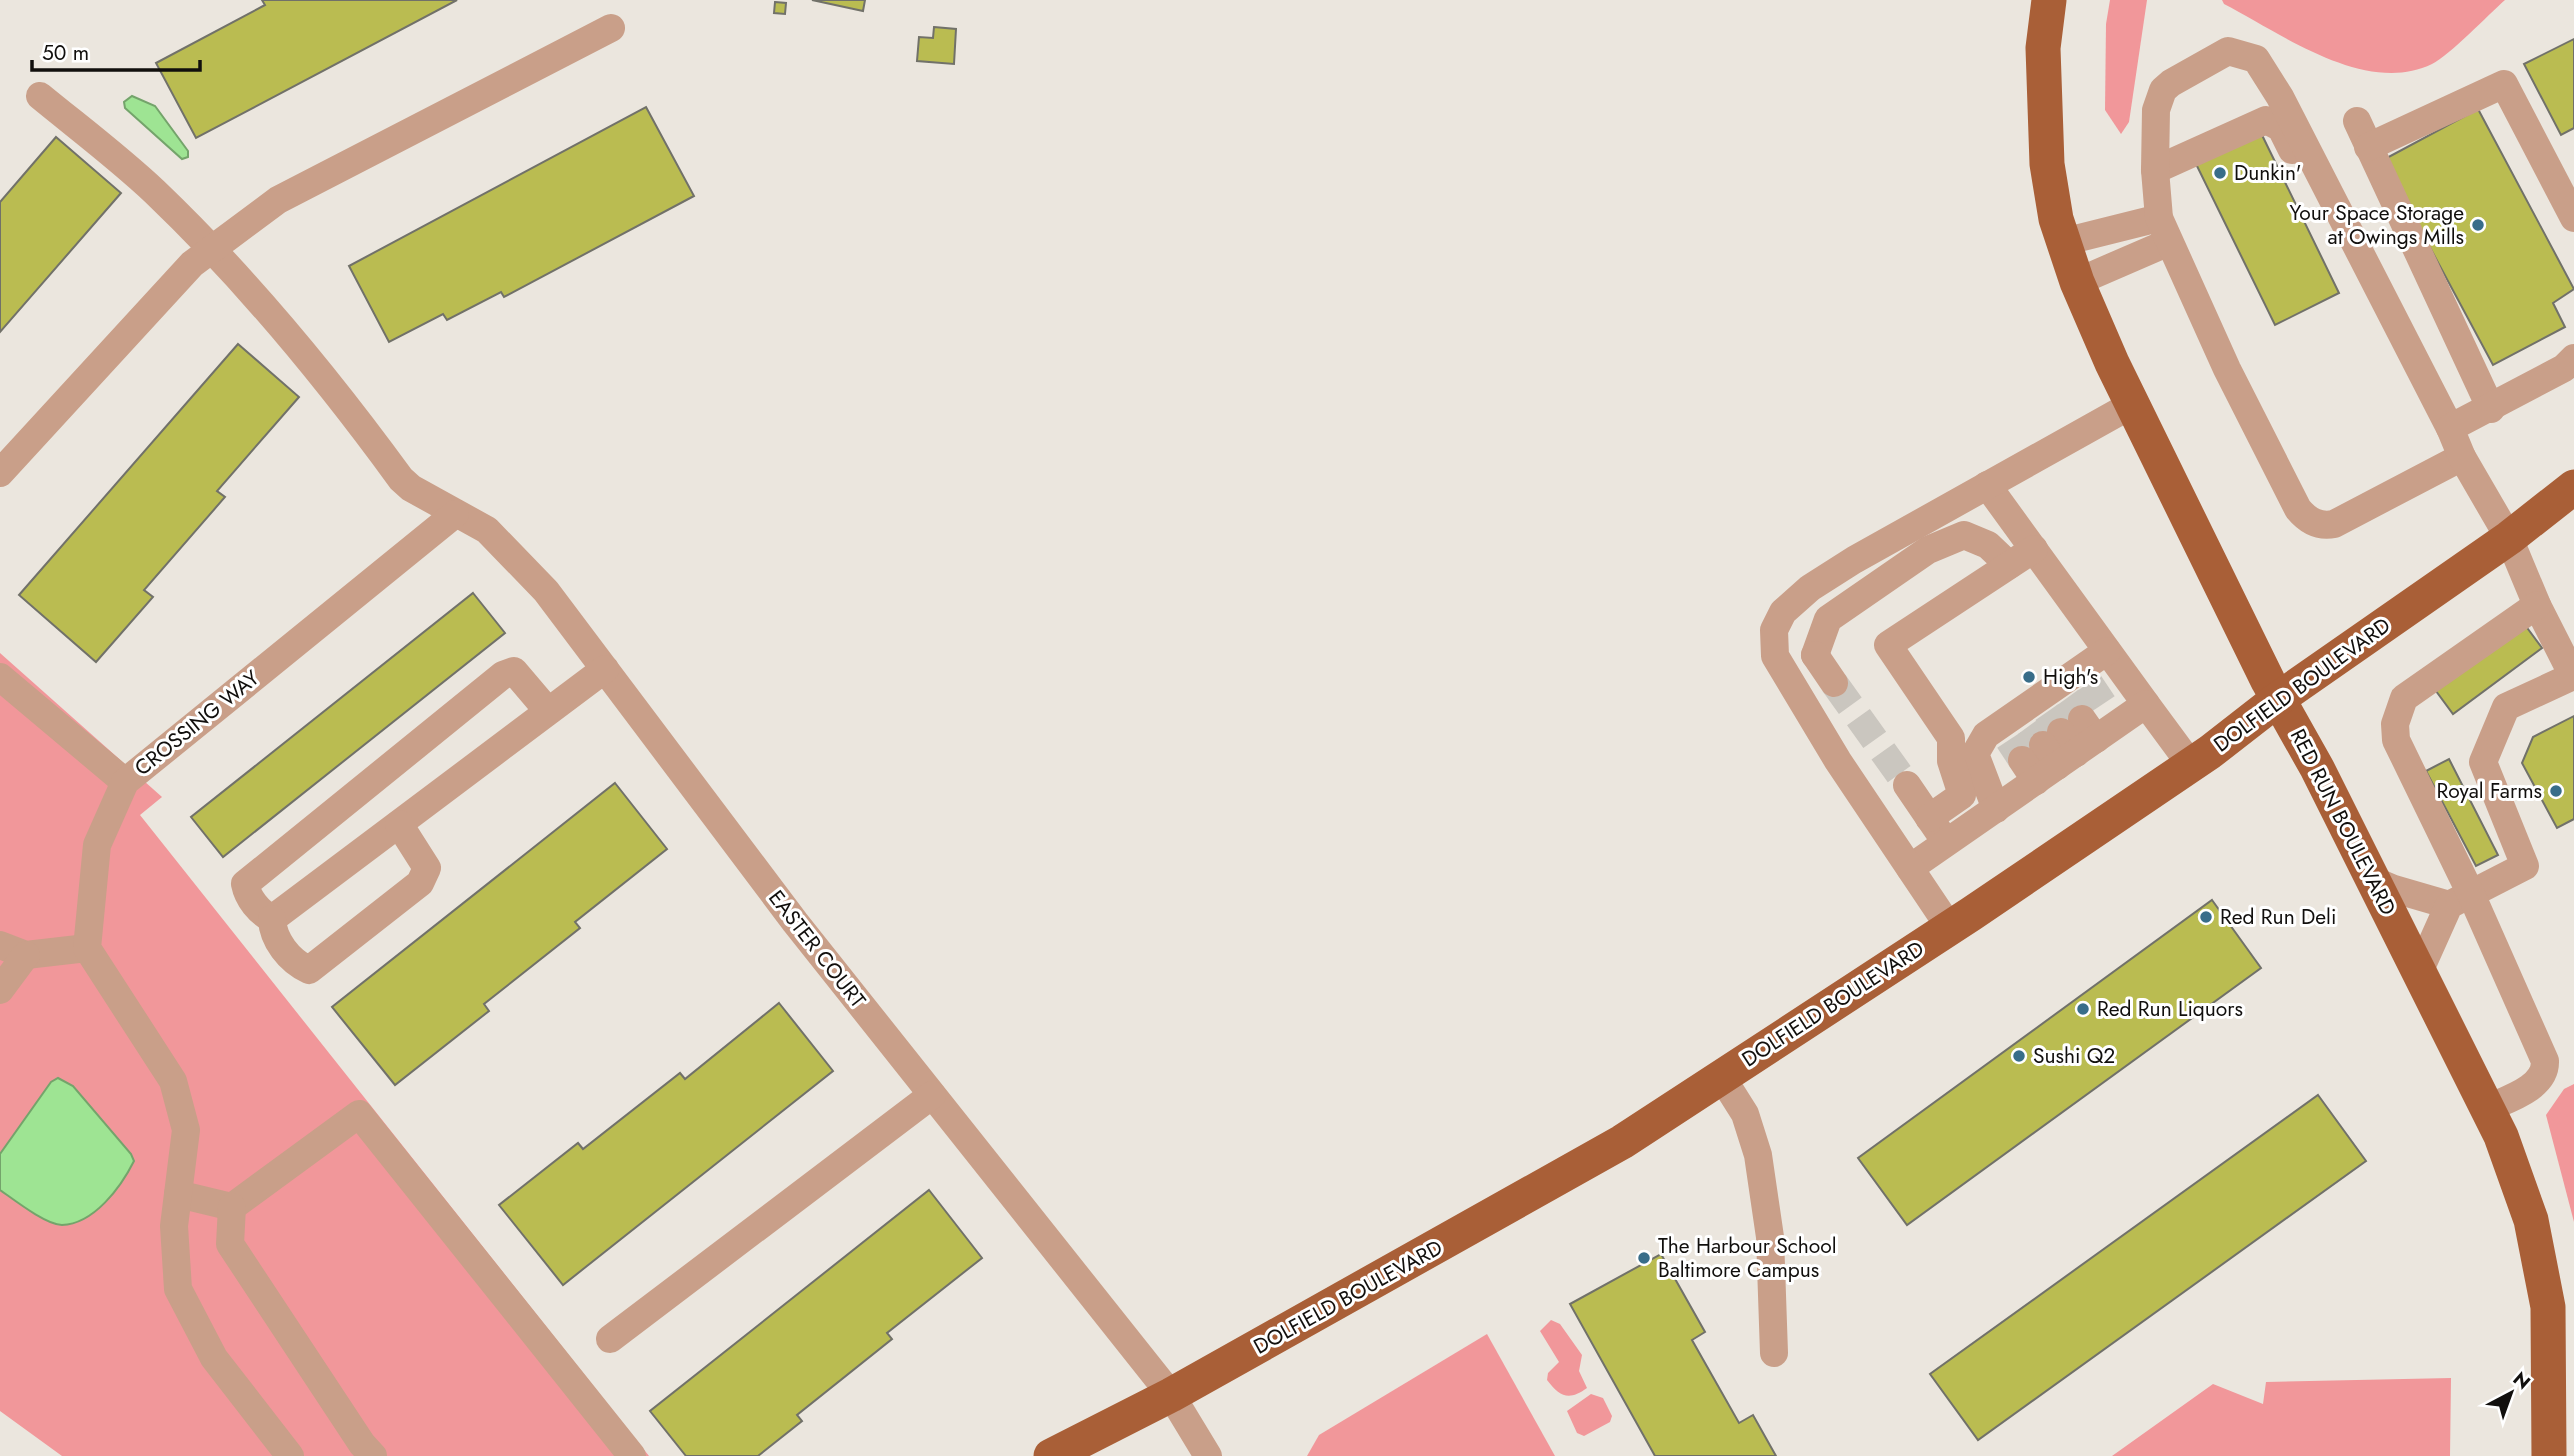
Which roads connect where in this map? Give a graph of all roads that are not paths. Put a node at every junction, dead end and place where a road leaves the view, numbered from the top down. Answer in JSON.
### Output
{"nodes":[{"id":1,"x":2049,"y":0,"type":"edge"},
{"id":2,"x":611,"y":28,"type":"dead end"},
{"id":3,"x":40,"y":96,"type":"dead end"},
{"id":4,"x":2155,"y":170,"type":"junction"},
{"id":5,"x":2574,"y":218,"type":"edge"},
{"id":6,"x":2163,"y":231,"type":"junction"},
{"id":7,"x":2063,"y":242,"type":"junction"},
{"id":8,"x":211,"y":248,"type":"junction"},
{"id":9,"x":2077,"y":282,"type":"junction"},
{"id":10,"x":2368,"y":299,"type":"dead end"},
{"id":11,"x":2574,"y":358,"type":"edge"},
{"id":12,"x":2133,"y":404,"type":"junction"},
{"id":13,"x":2491,"y":409,"type":"junction"},
{"id":14,"x":2450,"y":428,"type":"junction"},
{"id":15,"x":2462,"y":457,"type":"junction"},
{"id":16,"x":0,"y":473,"type":"edge"},
{"id":17,"x":1987,"y":485,"type":"junction"},
{"id":18,"x":2574,"y":487,"type":"edge"},
{"id":19,"x":455,"y":514,"type":"junction"},
{"id":20,"x":2509,"y":538,"type":"junction"},
{"id":21,"x":2034,"y":549,"type":"junction"},
{"id":22,"x":2010,"y":565,"type":"junction"},
{"id":23,"x":2537,"y":605,"type":"junction"},
{"id":24,"x":2107,"y":651,"type":"junction"},
{"id":25,"x":1815,"y":654,"type":"junction"},
{"id":26,"x":1775,"y":656,"type":"junction"},
{"id":27,"x":605,"y":669,"type":"junction"},
{"id":28,"x":0,"y":677,"type":"edge"},
{"id":29,"x":1834,"y":682,"type":"tunnel mouth"},
{"id":30,"x":2278,"y":699,"type":"junction"},
{"id":31,"x":2147,"y":704,"type":"junction"},
{"id":32,"x":548,"y":712,"type":"junction"},
{"id":33,"x":2056,"y":724,"type":"junction"},
{"id":34,"x":2191,"y":765,"type":"junction"},
{"id":35,"x":125,"y":782,"type":"junction"},
{"id":36,"x":1907,"y":785,"type":"tunnel mouth"},
{"id":37,"x":1996,"y":809,"type":"junction"},
{"id":38,"x":1929,"y":818,"type":"junction"},
{"id":39,"x":398,"y":824,"type":"junction"},
{"id":40,"x":1946,"y":843,"type":"junction"},
{"id":41,"x":1910,"y":868,"type":"junction"},
{"id":42,"x":2373,"y":880,"type":"junction"},
{"id":43,"x":2460,"y":899,"type":"junction"},
{"id":44,"x":272,"y":919,"type":"junction"},
{"id":45,"x":1950,"y":928,"type":"junction"},
{"id":46,"x":0,"y":946,"type":"edge"},
{"id":47,"x":86,"y":948,"type":"junction"},
{"id":48,"x":26,"y":955,"type":"junction"},
{"id":49,"x":2419,"y":972,"type":"junction"},
{"id":50,"x":0,"y":990,"type":"edge"},
{"id":51,"x":1721,"y":1076,"type":"junction"},
{"id":52,"x":932,"y":1095,"type":"junction"},
{"id":53,"x":2486,"y":1109,"type":"junction"},
{"id":54,"x":178,"y":1194,"type":"junction"},
{"id":55,"x":232,"y":1207,"type":"junction"},
{"id":56,"x":610,"y":1339,"type":"dead end"},
{"id":57,"x":1774,"y":1353,"type":"dead end"},
{"id":58,"x":1171,"y":1395,"type":"junction"},
{"id":59,"x":290,"y":1456,"type":"edge"},
{"id":60,"x":373,"y":1456,"type":"edge"},
{"id":61,"x":632,"y":1456,"type":"edge"},
{"id":62,"x":1051,"y":1456,"type":"edge"},
{"id":63,"x":1208,"y":1456,"type":"edge"},
{"id":64,"x":2549,"y":1456,"type":"edge"}],
"edges":[{"from":1,"to":7,"type":"main road","name":"RED RUN BOULEVARD"},
{"from":2,"to":8,"type":"street"},
{"from":3,"to":8,"type":"street","name":"EASTER COURT"},
{"from":4,"to":6,"type":"street"},
{"from":4,"to":10,"type":"street"},
{"from":4,"to":14,"type":"street"},
{"from":5,"to":13,"type":"street"},
{"from":6,"to":7,"type":"street"},
{"from":6,"to":9,"type":"street"},
{"from":6,"to":15,"type":"street"},
{"from":7,"to":9,"type":"main road","name":"RED RUN BOULEVARD"},
{"from":8,"to":16,"type":"street"},
{"from":8,"to":19,"type":"street","name":"EASTER COURT"},
{"from":9,"to":12,"type":"main road","name":"RED RUN BOULEVARD"},
{"from":11,"to":13,"type":"street"},
{"from":12,"to":17,"type":"street"},
{"from":12,"to":30,"type":"main road","name":"RED RUN BOULEVARD"},
{"from":13,"to":14,"type":"street"},
{"from":14,"to":15,"type":"street"},
{"from":15,"to":20,"type":"street"},
{"from":17,"to":21,"type":"street"},
{"from":17,"to":26,"type":"street"},
{"from":18,"to":20,"type":"main road","name":"DOLFIELD BOULEVARD"},
{"from":19,"to":27,"type":"street","name":"EASTER COURT"},
{"from":19,"to":35,"type":"street","name":"CROSSING WAY"},
{"from":20,"to":23,"type":"street"},
{"from":20,"to":30,"type":"main road","name":"DOLFIELD BOULEVARD"},
{"from":21,"to":22,"type":"street"},
{"from":21,"to":24,"type":"street"},
{"from":22,"to":25,"type":"street"},
{"from":22,"to":38,"type":"street"},
{"from":23,"to":43,"type":"street"},
{"from":23,"to":43,"type":"street"},
{"from":24,"to":31,"type":"street"},
{"from":24,"to":33,"type":"street"},
{"from":25,"to":26,"type":"street"},
{"from":25,"to":29,"type":"street"},
{"from":26,"to":41,"type":"street"},
{"from":27,"to":32,"type":"street"},
{"from":27,"to":52,"type":"street","name":"EASTER COURT"},
{"from":28,"to":35,"type":"street"},
{"from":30,"to":34,"type":"main road","name":"DOLFIELD BOULEVARD"},
{"from":30,"to":42,"type":"main road","name":"RED RUN BOULEVARD"},
{"from":31,"to":33,"type":"street"},
{"from":31,"to":34,"type":"street"},
{"from":32,"to":39,"type":"street"},
{"from":32,"to":44,"type":"street"},
{"from":33,"to":37,"type":"street"},
{"from":33,"to":37,"type":"street"},
{"from":34,"to":45,"type":"main road","name":"DOLFIELD BOULEVARD"},
{"from":35,"to":47,"type":"street","name":"CROSSING WAY"},
{"from":36,"to":38,"type":"street"},
{"from":37,"to":40,"type":"street"},
{"from":38,"to":40,"type":"street"},
{"from":39,"to":44,"type":"street"},
{"from":39,"to":44,"type":"street"},
{"from":40,"to":41,"type":"street"},
{"from":41,"to":45,"type":"street"},
{"from":42,"to":43,"type":"street"},
{"from":42,"to":49,"type":"main road","name":"RED RUN BOULEVARD"},
{"from":43,"to":49,"type":"street"},
{"from":43,"to":53,"type":"street"},
{"from":45,"to":51,"type":"main road","name":"DOLFIELD BOULEVARD"},
{"from":46,"to":48,"type":"street"},
{"from":47,"to":48,"type":"street"},
{"from":47,"to":54,"type":"street"},
{"from":48,"to":50,"type":"street"},
{"from":49,"to":53,"type":"main road","name":"RED RUN BOULEVARD"},
{"from":51,"to":57,"type":"street"},
{"from":51,"to":58,"type":"main road","name":"DOLFIELD BOULEVARD"},
{"from":52,"to":56,"type":"street"},
{"from":52,"to":58,"type":"street","name":"EASTER COURT"},
{"from":53,"to":64,"type":"main road","name":"RED RUN BOULEVARD"},
{"from":54,"to":55,"type":"street"},
{"from":54,"to":59,"type":"street"},
{"from":55,"to":60,"type":"street"},
{"from":55,"to":61,"type":"street"},
{"from":58,"to":62,"type":"main road","name":"DOLFIELD BOULEVARD"},
{"from":58,"to":63,"type":"street","name":"EASTER COURT"}]}
